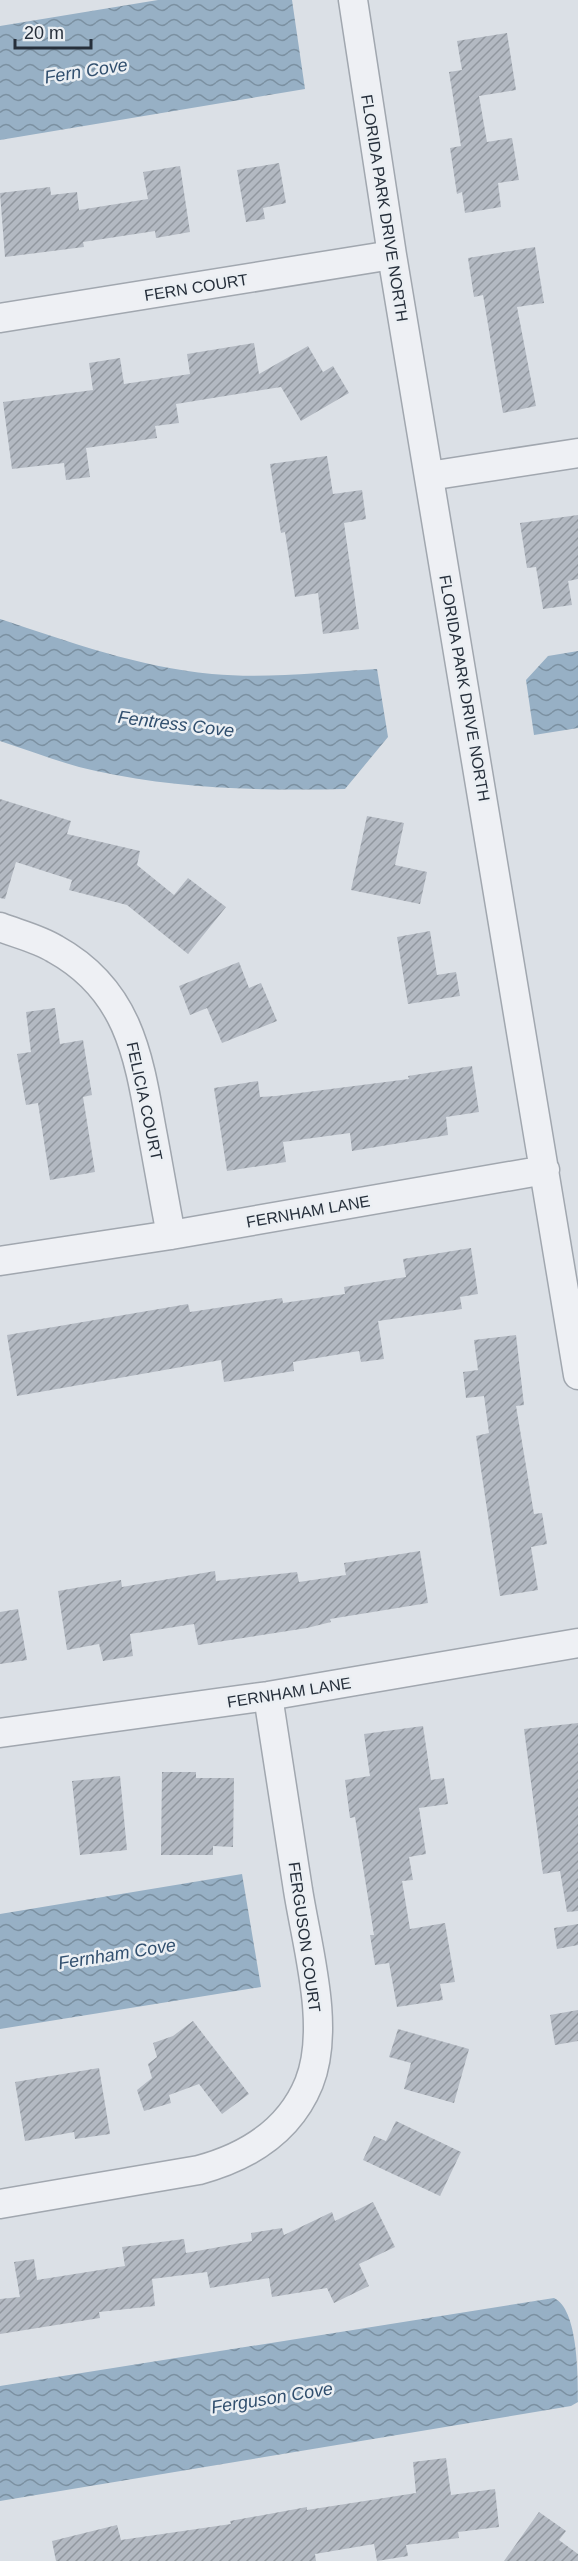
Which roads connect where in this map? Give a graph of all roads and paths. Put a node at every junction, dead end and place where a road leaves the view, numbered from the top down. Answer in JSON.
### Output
{"nodes":[{"id":1,"x":353,"y":0,"type":"edge"},
{"id":2,"x":392,"y":255,"type":"junction"},
{"id":3,"x":0,"y":318,"type":"edge"},
{"id":4,"x":578,"y":453,"type":"edge"},
{"id":5,"x":429,"y":476,"type":"junction"},
{"id":6,"x":0,"y":927,"type":"edge"},
{"id":7,"x":545,"y":1170,"type":"junction"},
{"id":8,"x":171,"y":1235,"type":"junction"},
{"id":9,"x":0,"y":1261,"type":"edge"},
{"id":10,"x":578,"y":1375,"type":"edge"},
{"id":11,"x":578,"y":1643,"type":"edge"},
{"id":12,"x":268,"y":1696,"type":"junction"},
{"id":13,"x":0,"y":1733,"type":"edge"},
{"id":14,"x":0,"y":2205,"type":"edge"}],
"edges":[{"from":1,"to":2,"type":"street","name":"FLORIDA PARK DRIVE NORTH"},
{"from":2,"to":3,"type":"street","name":"FERN COURT"},
{"from":2,"to":5,"type":"street","name":"FLORIDA PARK DRIVE NORTH"},
{"from":4,"to":5,"type":"street"},
{"from":5,"to":7,"type":"street","name":"FLORIDA PARK DRIVE NORTH"},
{"from":6,"to":8,"type":"street","name":"FELICIA COURT"},
{"from":7,"to":8,"type":"street","name":"FERNHAM LANE"},
{"from":7,"to":10,"type":"street","name":"FLORIDA PARK DRIVE NORTH"},
{"from":8,"to":9,"type":"street","name":"FERNHAM LANE"},
{"from":11,"to":12,"type":"street","name":"FERNHAM LANE"},
{"from":12,"to":13,"type":"street","name":"FERNHAM LANE"},
{"from":12,"to":14,"type":"street","name":"FERGUSON COURT"}]}
